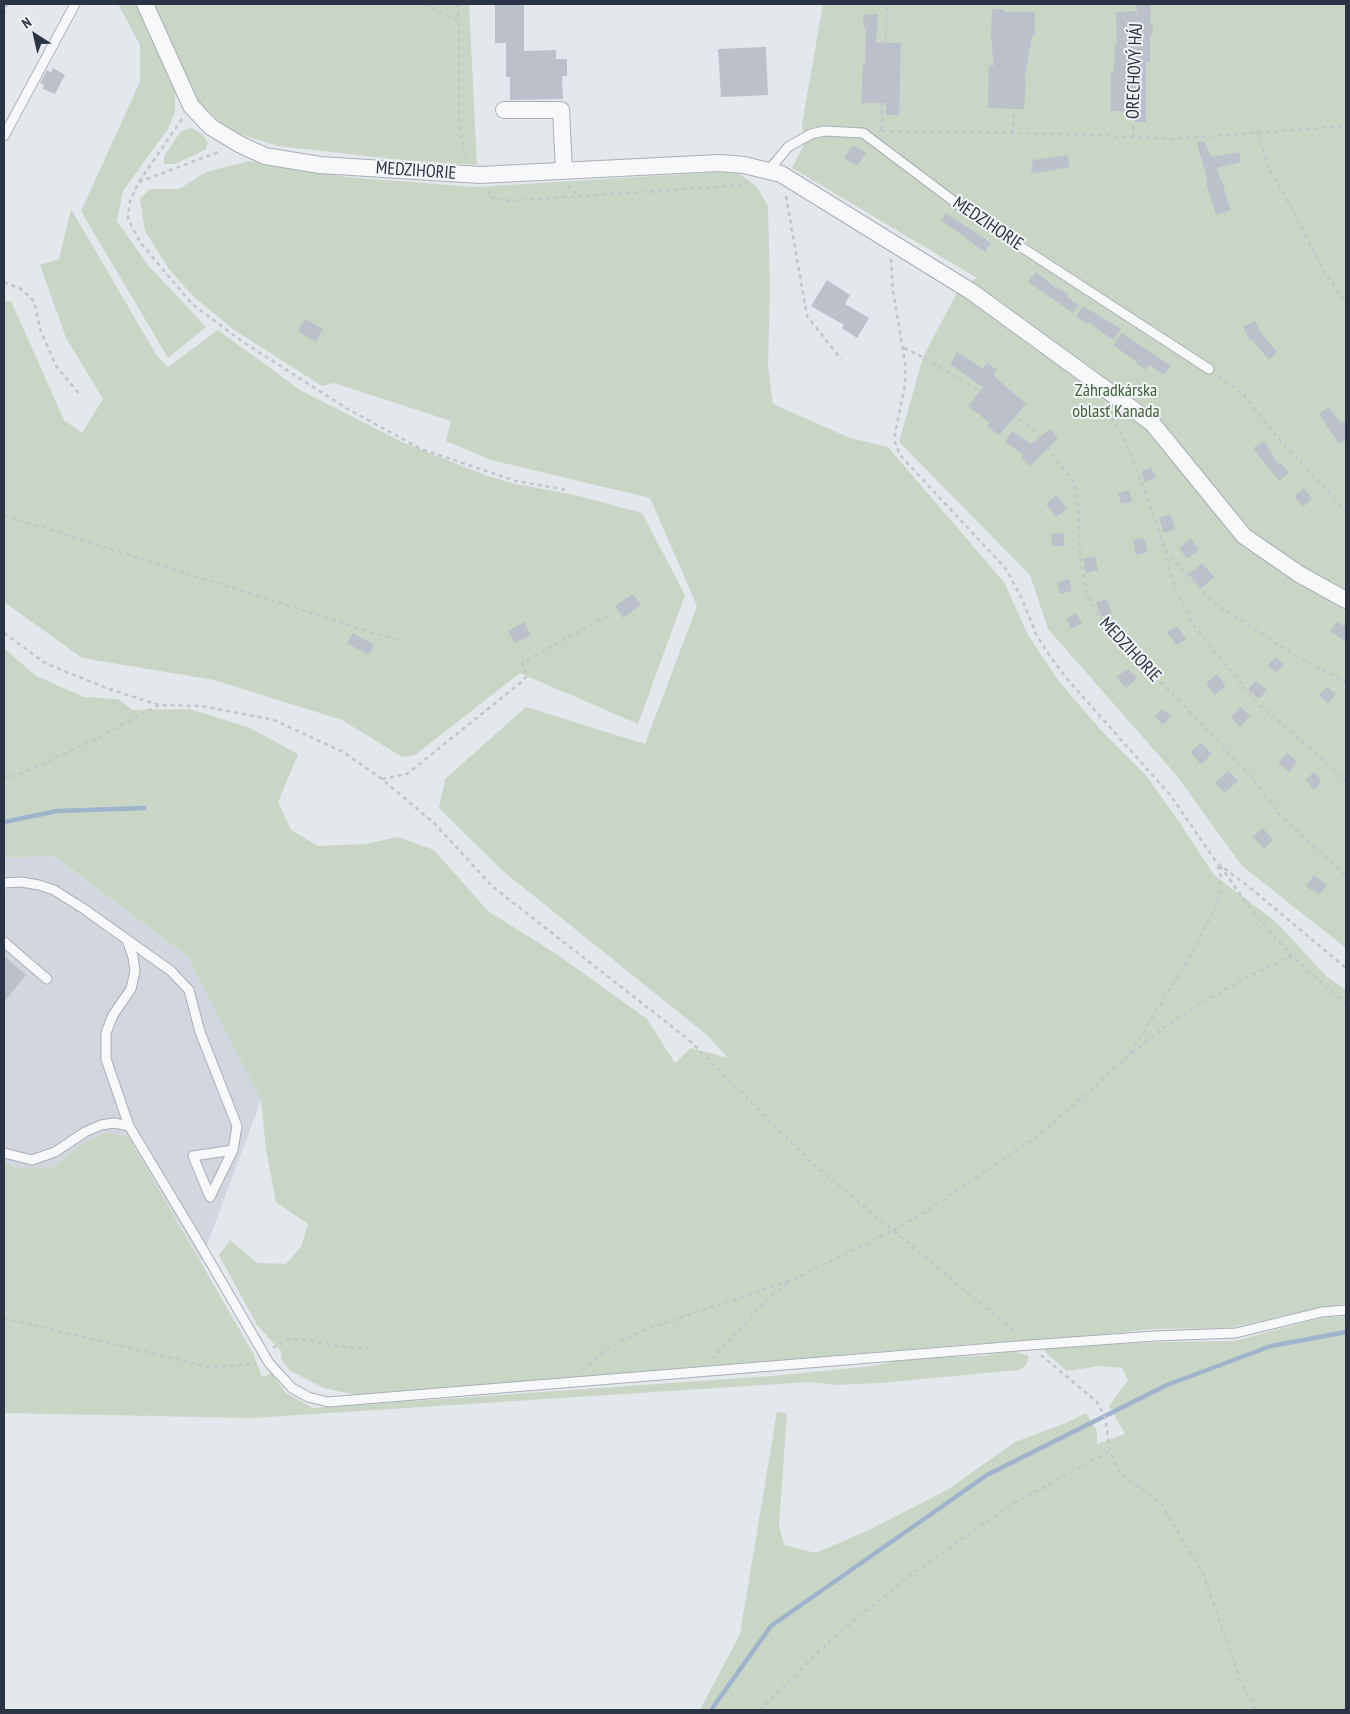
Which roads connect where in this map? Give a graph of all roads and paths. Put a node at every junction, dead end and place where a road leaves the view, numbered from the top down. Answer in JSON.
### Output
{"nodes":[{"id":1,"x":7,"y":4,"type":"edge"},
{"id":2,"x":75,"y":4,"type":"edge"},
{"id":3,"x":145,"y":4,"type":"edge"},
{"id":4,"x":425,"y":4,"type":"edge"},
{"id":5,"x":458,"y":4,"type":"edge"},
{"id":6,"x":887,"y":4,"type":"edge"},
{"id":7,"x":1016,"y":4,"type":"edge"},
{"id":8,"x":1137,"y":4,"type":"edge"},
{"id":9,"x":4,"y":16,"type":"edge"},
{"id":10,"x":460,"y":21,"type":"junction"},
{"id":11,"x":192,"y":106,"type":"junction"},
{"id":12,"x":504,"y":110,"type":"dead end"},
{"id":13,"x":1346,"y":126,"type":"edge"},
{"id":14,"x":1013,"y":133,"type":"junction"},
{"id":15,"x":1258,"y":133,"type":"junction"},
{"id":16,"x":4,"y":136,"type":"edge"},
{"id":17,"x":1133,"y":137,"type":"junction"},
{"id":18,"x":239,"y":144,"type":"junction"},
{"id":19,"x":564,"y":171,"type":"junction"},
{"id":20,"x":775,"y":172,"type":"junction"},
{"id":21,"x":476,"y":175,"type":"junction"},
{"id":22,"x":138,"y":182,"type":"junction"},
{"id":23,"x":891,"y":241,"type":"junction"},
{"id":24,"x":4,"y":282,"type":"edge"},
{"id":25,"x":1346,"y":303,"type":"edge"},
{"id":26,"x":904,"y":348,"type":"junction"},
{"id":27,"x":841,"y":359,"type":"dead end"},
{"id":28,"x":1209,"y":369,"type":"joint"},
{"id":29,"x":81,"y":396,"type":"dead end"},
{"id":30,"x":1105,"y":406,"type":"dead end"},
{"id":31,"x":567,"y":490,"type":"dead end"},
{"id":32,"x":1346,"y":511,"type":"edge"},
{"id":33,"x":4,"y":515,"type":"edge"},
{"id":34,"x":1164,"y":548,"type":"junction"},
{"id":35,"x":1346,"y":600,"type":"edge"},
{"id":36,"x":612,"y":613,"type":"dead end"},
{"id":37,"x":4,"y":633,"type":"edge"},
{"id":38,"x":399,"y":642,"type":"dead end"},
{"id":39,"x":1346,"y":682,"type":"edge"},
{"id":40,"x":159,"y":704,"type":"junction"},
{"id":41,"x":4,"y":779,"type":"edge"},
{"id":42,"x":382,"y":779,"type":"junction"},
{"id":43,"x":1346,"y":782,"type":"edge"},
{"id":44,"x":1217,"y":863,"type":"junction"},
{"id":45,"x":1346,"y":876,"type":"edge"},
{"id":46,"x":4,"y":883,"type":"edge"},
{"id":47,"x":127,"y":940,"type":"junction"},
{"id":48,"x":4,"y":942,"type":"edge"},
{"id":49,"x":1292,"y":956,"type":"junction"},
{"id":50,"x":1346,"y":968,"type":"edge"},
{"id":51,"x":47,"y":979,"type":"dead end"},
{"id":52,"x":1346,"y":1004,"type":"edge"},
{"id":53,"x":1129,"y":1055,"type":"junction"},
{"id":54,"x":129,"y":1126,"type":"junction"},
{"id":55,"x":234,"y":1150,"type":"junction"},
{"id":56,"x":4,"y":1153,"type":"edge"},
{"id":57,"x":892,"y":1230,"type":"junction"},
{"id":58,"x":794,"y":1278,"type":"junction"},
{"id":59,"x":1346,"y":1310,"type":"edge"},
{"id":60,"x":4,"y":1318,"type":"edge"},
{"id":61,"x":1030,"y":1344,"type":"junction"},
{"id":62,"x":373,"y":1349,"type":"dead end"},
{"id":63,"x":264,"y":1354,"type":"junction"},
{"id":64,"x":269,"y":1363,"type":"junction"},
{"id":65,"x":700,"y":1371,"type":"junction"},
{"id":66,"x":567,"y":1382,"type":"junction"},
{"id":67,"x":1110,"y":1451,"type":"junction"},
{"id":68,"x":760,"y":1710,"type":"edge"},
{"id":69,"x":1256,"y":1710,"type":"edge"}],
"edges":[{"from":1,"to":9,"type":"path"},
{"from":2,"to":16,"type":"lane"},
{"from":3,"to":11,"type":"street","name":"MEDZIHORIE"},
{"from":4,"to":10,"type":"path"},
{"from":5,"to":10,"type":"path"},
{"from":6,"to":14,"type":"path","name":"ORECHOVÝ HÁJ"},
{"from":7,"to":14,"type":"path"},
{"from":8,"to":17,"type":"path","name":"ORECHOVÝ HÁJ"},
{"from":10,"to":21,"type":"path"},
{"from":11,"to":18,"type":"street","name":"MEDZIHORIE"},
{"from":11,"to":22,"type":"path"},
{"from":12,"to":19,"type":"street"},
{"from":13,"to":15,"type":"path","name":"ORECHOVÝ HÁJ"},
{"from":14,"to":17,"type":"path","name":"ORECHOVÝ HÁJ"},
{"from":15,"to":17,"type":"path","name":"ORECHOVÝ HÁJ"},
{"from":15,"to":25,"type":"path"},
{"from":18,"to":21,"type":"street","name":"MEDZIHORIE"},
{"from":18,"to":22,"type":"path"},
{"from":19,"to":20,"type":"street","name":"MEDZIHORIE"},
{"from":19,"to":21,"type":"street","name":"MEDZIHORIE"},
{"from":20,"to":21,"type":"path"},
{"from":20,"to":23,"type":"street","name":"MEDZIHORIE"},
{"from":20,"to":27,"type":"path"},
{"from":20,"to":28,"type":"lane","name":"MEDZIHORIE"},
{"from":22,"to":31,"type":"path"},
{"from":23,"to":26,"type":"path"},
{"from":23,"to":35,"type":"street","name":"MEDZIHORIE"},
{"from":24,"to":29,"type":"path"},
{"from":26,"to":44,"type":"path"},
{"from":26,"to":45,"type":"path","name":"MEDZIHORIE"},
{"from":28,"to":32,"type":"path"},
{"from":30,"to":34,"type":"path"},
{"from":33,"to":38,"type":"path"},
{"from":34,"to":39,"type":"path"},
{"from":34,"to":43,"type":"path"},
{"from":36,"to":42,"type":"path"},
{"from":37,"to":40,"type":"path"},
{"from":40,"to":41,"type":"path"},
{"from":40,"to":42,"type":"path"},
{"from":42,"to":57,"type":"path"},
{"from":44,"to":49,"type":"path"},
{"from":44,"to":50,"type":"path"},
{"from":44,"to":53,"type":"path"},
{"from":46,"to":47,"type":"lane"},
{"from":47,"to":54,"type":"lane"},
{"from":47,"to":55,"type":"lane"},
{"from":48,"to":51,"type":"lane"},
{"from":49,"to":52,"type":"path"},
{"from":49,"to":53,"type":"path"},
{"from":53,"to":57,"type":"path"},
{"from":54,"to":56,"type":"lane"},
{"from":54,"to":63,"type":"lane"},
{"from":55,"to":55,"type":"lane"},
{"from":57,"to":58,"type":"path"},
{"from":57,"to":61,"type":"path"},
{"from":58,"to":65,"type":"path"},
{"from":58,"to":66,"type":"path"},
{"from":59,"to":61,"type":"lane"},
{"from":60,"to":64,"type":"path"},
{"from":61,"to":65,"type":"lane"},
{"from":61,"to":67,"type":"path"},
{"from":62,"to":63,"type":"path"},
{"from":63,"to":64,"type":"lane"},
{"from":64,"to":66,"type":"lane"},
{"from":65,"to":66,"type":"lane"},
{"from":67,"to":68,"type":"path"},
{"from":67,"to":69,"type":"path"}]}
